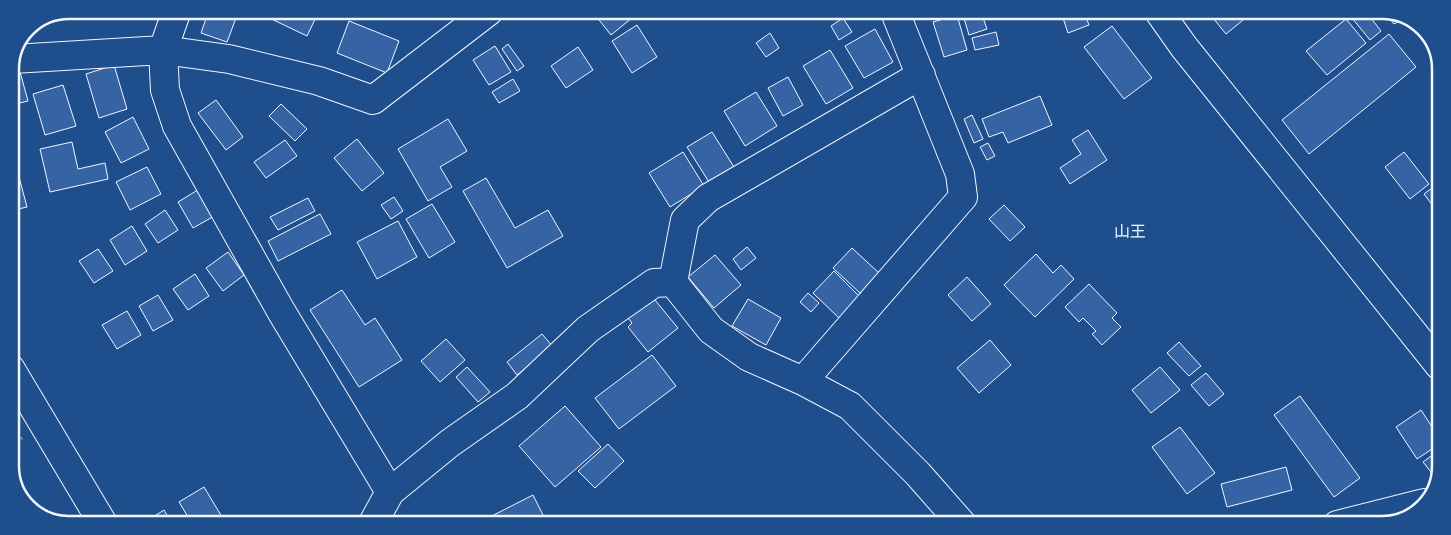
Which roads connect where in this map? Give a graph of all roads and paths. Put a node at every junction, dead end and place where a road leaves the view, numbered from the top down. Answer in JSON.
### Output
{"nodes":[{"id":1,"x":174,"y":19,"type":"edge"},
{"id":2,"x":478,"y":19,"type":"edge"},
{"id":3,"x":898,"y":19,"type":"edge"},
{"id":4,"x":1164,"y":19,"type":"edge"},
{"id":5,"x":163,"y":50,"type":"junction"},
{"id":6,"x":20,"y":59,"type":"edge"},
{"id":7,"x":921,"y":75,"type":"junction"},
{"id":8,"x":673,"y":282,"type":"junction"},
{"id":9,"x":1432,"y":356,"type":"edge"},
{"id":10,"x":803,"y":381,"type":"junction"},
{"id":11,"x":19,"y":383,"type":"edge"},
{"id":12,"x":390,"y":492,"type":"junction"},
{"id":13,"x":1413,"y":506,"type":"edge"},
{"id":14,"x":98,"y":516,"type":"edge"},
{"id":15,"x":377,"y":516,"type":"edge"},
{"id":16,"x":955,"y":516,"type":"edge"},
{"id":17,"x":1373,"y":516,"type":"edge"}],
"edges":[{"from":1,"to":5,"type":"street"},
{"from":2,"to":5,"type":"street"},
{"from":3,"to":7,"type":"street"},
{"from":4,"to":9,"type":"street"},
{"from":5,"to":6,"type":"street"},
{"from":5,"to":12,"type":"street"},
{"from":7,"to":8,"type":"street"},
{"from":7,"to":10,"type":"street"},
{"from":8,"to":10,"type":"street"},
{"from":8,"to":12,"type":"street"},
{"from":10,"to":16,"type":"street"},
{"from":11,"to":14,"type":"street"},
{"from":12,"to":15,"type":"street"},
{"from":13,"to":17,"type":"street"}]}
